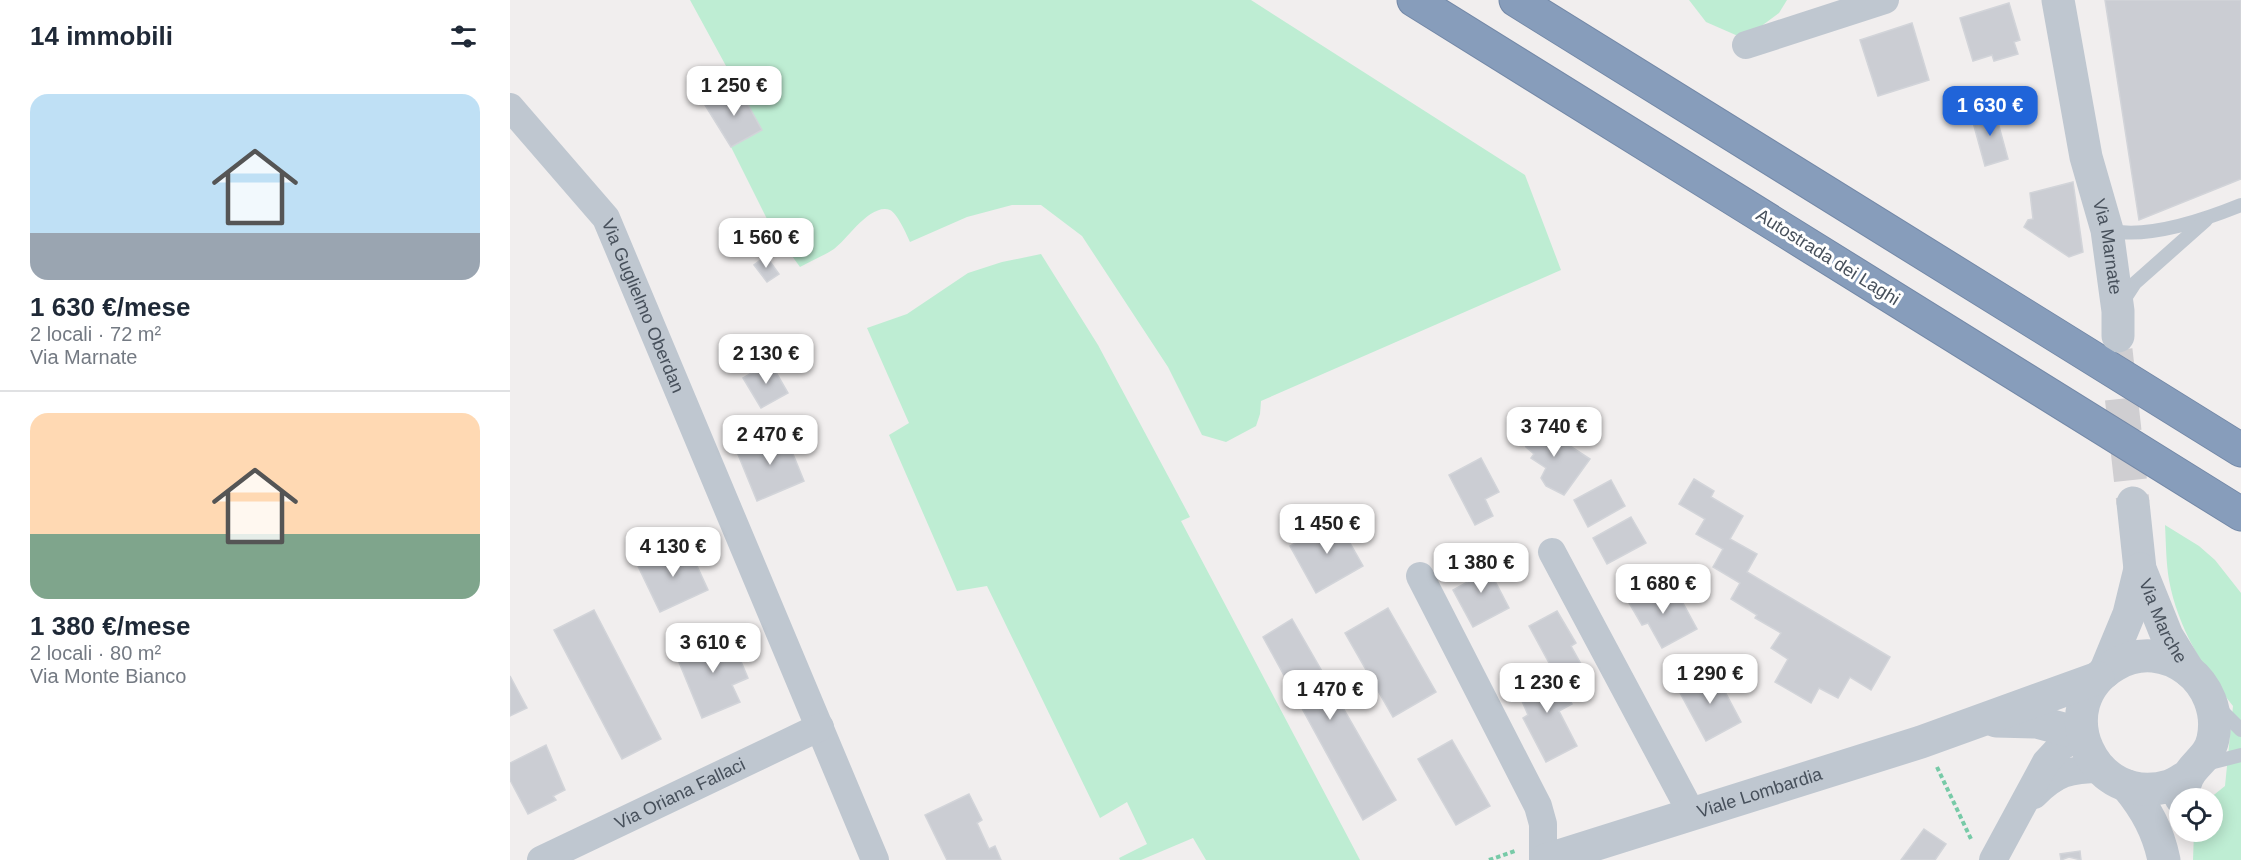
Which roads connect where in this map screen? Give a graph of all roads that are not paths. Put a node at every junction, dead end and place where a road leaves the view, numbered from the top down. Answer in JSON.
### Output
{"nodes":[{"id":1,"x":1414,"y":0,"type":"edge"},
{"id":2,"x":1516,"y":0,"type":"edge"},
{"id":3,"x":1885,"y":0,"type":"edge"},
{"id":4,"x":2058,"y":0,"type":"edge"},
{"id":5,"x":1746,"y":45,"type":"dead end"},
{"id":6,"x":510,"y":107,"type":"edge"},
{"id":7,"x":2086,"y":158,"type":"junction"},
{"id":8,"x":2241,"y":205,"type":"edge"},
{"id":9,"x":2207,"y":218,"type":"junction"},
{"id":10,"x":2107,"y":230,"type":"junction"},
{"id":11,"x":2114,"y":326,"type":"junction"},
{"id":12,"x":2241,"y":450,"type":"edge"},
{"id":13,"x":2133,"y":503,"type":"tunnel mouth"},
{"id":14,"x":2241,"y":514,"type":"edge"},
{"id":15,"x":1552,"y":552,"type":"dead end"},
{"id":16,"x":2140,"y":568,"type":"junction"},
{"id":17,"x":1420,"y":576,"type":"dead end"},
{"id":18,"x":2188,"y":670,"type":"junction"},
{"id":19,"x":2102,"y":675,"type":"junction"},
{"id":20,"x":2210,"y":698,"type":"junction"},
{"id":21,"x":1973,"y":722,"type":"junction"},
{"id":22,"x":820,"y":727,"type":"junction"},
{"id":23,"x":2241,"y":730,"type":"edge"},
{"id":24,"x":2082,"y":734,"type":"junction"},
{"id":25,"x":2241,"y":755,"type":"edge"},
{"id":26,"x":2114,"y":778,"type":"junction"},
{"id":27,"x":2186,"y":786,"type":"edge"},
{"id":28,"x":2024,"y":805,"type":"junction"},
{"id":29,"x":1692,"y":814,"type":"junction"},
{"id":30,"x":1984,"y":854,"type":"edge"},
{"id":31,"x":541,"y":860,"type":"edge"},
{"id":32,"x":875,"y":860,"type":"edge"},
{"id":33,"x":1544,"y":860,"type":"edge"},
{"id":34,"x":2164,"y":860,"type":"edge"},
{"id":35,"x":2170,"y":860,"type":"edge"}],
"edges":[{"from":1,"to":14,"type":"highway","name":"Autostrada dei Laghi"},
{"from":2,"to":12,"type":"highway"},
{"from":3,"to":5,"type":"street"},
{"from":4,"to":7,"type":"street","name":"Via Marnate"},
{"from":6,"to":22,"type":"street","name":"Via Guglielmo Oberdan"},
{"from":7,"to":10,"type":"street","name":"Via Marnate"},
{"from":7,"to":11,"type":"street","name":"Via Marnate"},
{"from":8,"to":9,"type":"lane"},
{"from":9,"to":10,"type":"lane"},
{"from":9,"to":11,"type":"lane"},
{"from":10,"to":11,"type":"street","name":"Via Marnate"},
{"from":13,"to":16,"type":"street","name":"Via Marche"},
{"from":15,"to":29,"type":"street"},
{"from":16,"to":18,"type":"street","name":"Via Marche"},
{"from":16,"to":19,"type":"street","name":"Via Marche"},
{"from":17,"to":33,"type":"street"},
{"from":18,"to":19,"type":"street"},
{"from":18,"to":20,"type":"street"},
{"from":19,"to":21,"type":"street","name":"Viale Lombardia"},
{"from":19,"to":24,"type":"street"},
{"from":20,"to":23,"type":"lane"},
{"from":20,"to":27,"type":"street"},
{"from":21,"to":24,"type":"street","name":"Viale Lombardia"},
{"from":21,"to":29,"type":"street","name":"Viale Lombardia"},
{"from":22,"to":31,"type":"street","name":"Via Oriana Fallaci"},
{"from":22,"to":32,"type":"street","name":"Via Guglielmo Oberdan"},
{"from":24,"to":26,"type":"street"},
{"from":24,"to":28,"type":"street"},
{"from":25,"to":27,"type":"lane"},
{"from":26,"to":27,"type":"street"},
{"from":26,"to":28,"type":"street"},
{"from":26,"to":34,"type":"street"},
{"from":27,"to":35,"type":"street"},
{"from":28,"to":30,"type":"street"},
{"from":29,"to":33,"type":"street","name":"Viale Lombardia"}]}
